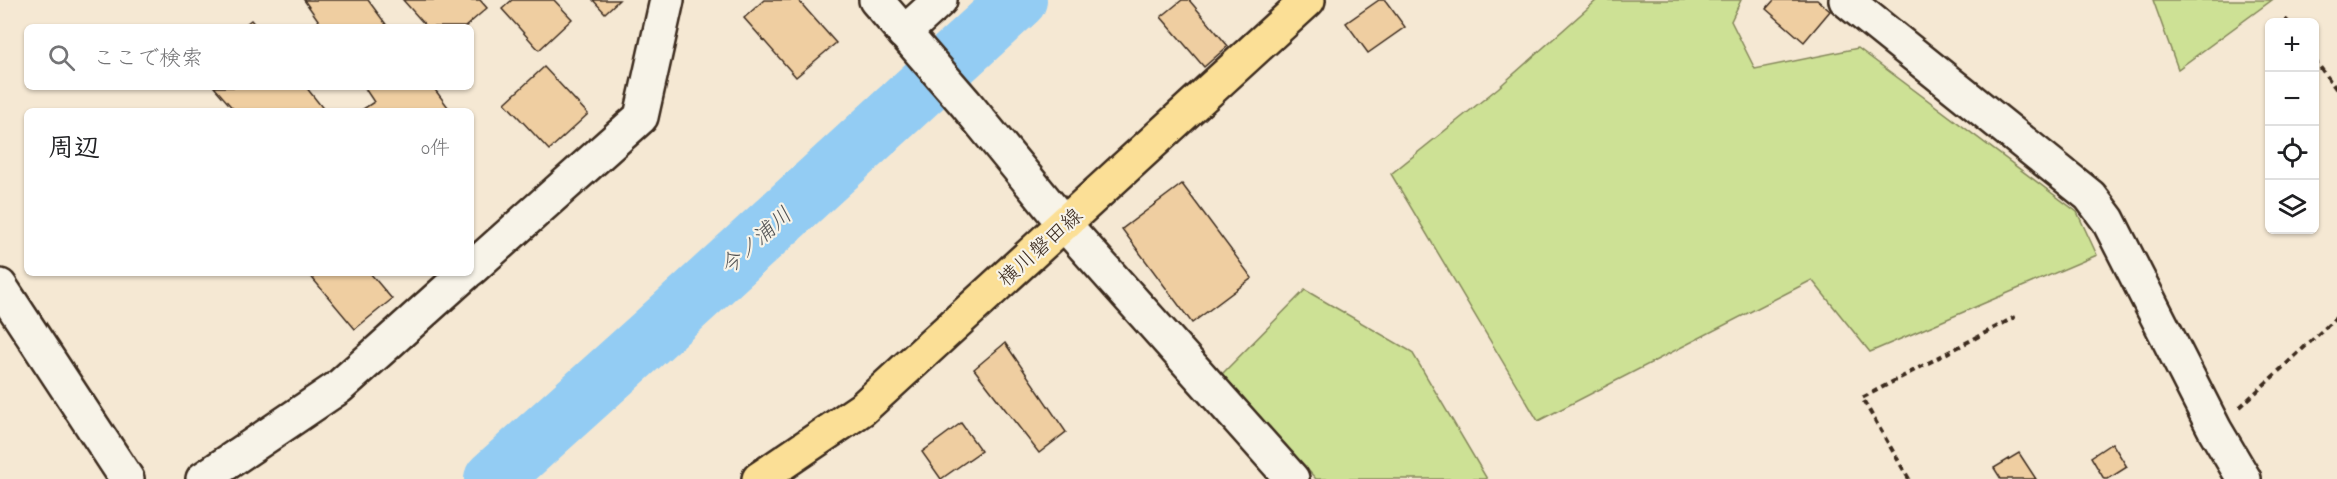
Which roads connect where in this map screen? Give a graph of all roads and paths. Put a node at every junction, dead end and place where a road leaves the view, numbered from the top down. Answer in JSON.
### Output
{"nodes":[{"id":1,"x":667,"y":0,"type":"edge"},
{"id":2,"x":876,"y":0,"type":"edge"},
{"id":3,"x":939,"y":0,"type":"edge"},
{"id":4,"x":1308,"y":0,"type":"edge"},
{"id":5,"x":1846,"y":0,"type":"edge"},
{"id":6,"x":906,"y":35,"type":"junction"},
{"id":7,"x":2319,"y":66,"type":"edge"},
{"id":8,"x":2337,"y":90,"type":"edge"},
{"id":9,"x":1065,"y":225,"type":"junction"},
{"id":10,"x":474,"y":266,"type":"edge"},
{"id":11,"x":463,"y":276,"type":"edge"},
{"id":12,"x":0,"y":286,"type":"edge"},
{"id":13,"x":2015,"y":317,"type":"dead end"},
{"id":14,"x":2337,"y":317,"type":"edge"},
{"id":15,"x":2215,"y":430,"type":"junction"},
{"id":16,"x":127,"y":479,"type":"edge"},
{"id":17,"x":203,"y":479,"type":"edge"},
{"id":18,"x":759,"y":479,"type":"edge"},
{"id":19,"x":1292,"y":479,"type":"edge"},
{"id":20,"x":1909,"y":479,"type":"edge"},
{"id":21,"x":2244,"y":479,"type":"edge"}],
"edges":[{"from":1,"to":10,"type":"street"},
{"from":2,"to":6,"type":"street"},
{"from":3,"to":6,"type":"street"},
{"from":4,"to":9,"type":"main road","name":"横川磐田線"},
{"from":5,"to":15,"type":"street"},
{"from":6,"to":9,"type":"street"},
{"from":7,"to":8,"type":"path"},
{"from":9,"to":18,"type":"main road","name":"横川磐田線"},
{"from":9,"to":19,"type":"street"},
{"from":11,"to":17,"type":"street"},
{"from":12,"to":16,"type":"street"},
{"from":13,"to":20,"type":"path"},
{"from":14,"to":15,"type":"path"},
{"from":15,"to":21,"type":"street"}]}
